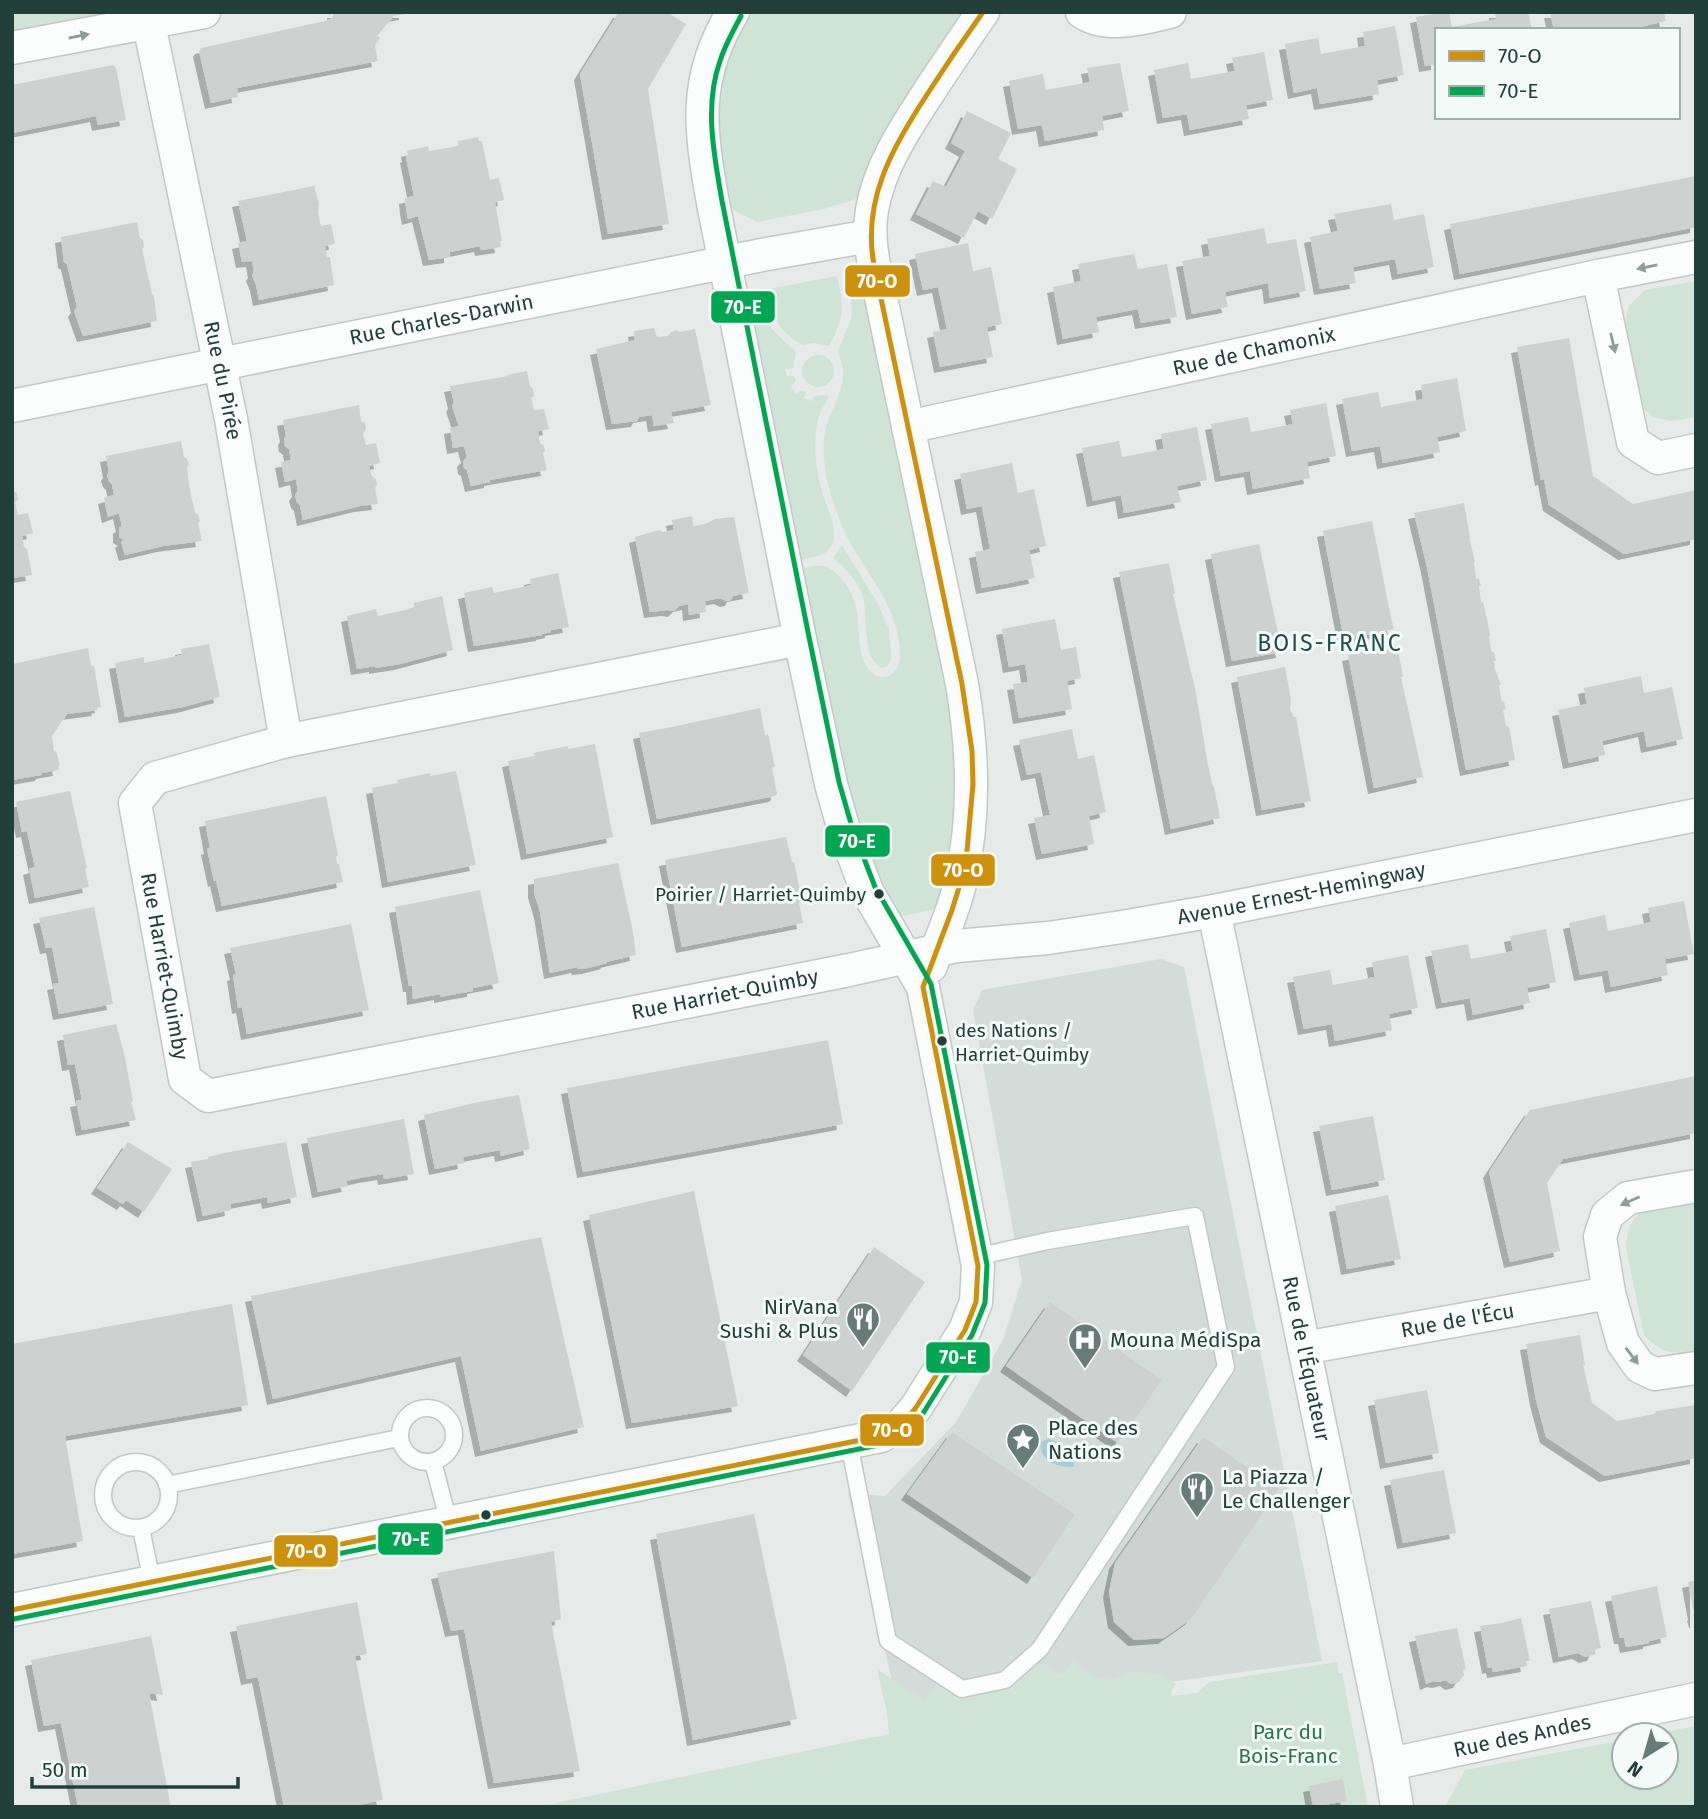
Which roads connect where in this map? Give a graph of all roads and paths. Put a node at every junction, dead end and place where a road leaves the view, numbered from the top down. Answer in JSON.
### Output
{"nodes":[{"id":1,"x":204,"y":12,"type":"edge"},
{"id":2,"x":733,"y":12,"type":"edge"},
{"id":3,"x":983,"y":12,"type":"edge"},
{"id":4,"x":1083,"y":12,"type":"edge"},
{"id":5,"x":1170,"y":12,"type":"edge"},
{"id":6,"x":149,"y":24,"type":"junction"},
{"id":7,"x":12,"y":48,"type":"edge"},
{"id":8,"x":870,"y":236,"type":"junction"},
{"id":9,"x":1696,"y":257,"type":"edge"},
{"id":10,"x":726,"y":262,"type":"junction"},
{"id":11,"x":1598,"y":276,"type":"junction"},
{"id":12,"x":220,"y":364,"type":"junction"},
{"id":13,"x":12,"y":406,"type":"edge"},
{"id":14,"x":908,"y":427,"type":"junction"},
{"id":15,"x":1696,"y":450,"type":"edge"},
{"id":16,"x":800,"y":639,"type":"junction"},
{"id":17,"x":286,"y":741,"type":"junction"},
{"id":18,"x":1696,"y":815,"type":"edge"},
{"id":19,"x":1214,"y":911,"type":"junction"},
{"id":20,"x":937,"y":950,"type":"junction"},
{"id":21,"x":906,"y":956,"type":"junction"},
{"id":22,"x":923,"y":987,"type":"junction"},
{"id":23,"x":1696,"y":1186,"type":"edge"},
{"id":24,"x":976,"y":1257,"type":"junction"},
{"id":25,"x":1609,"y":1293,"type":"junction"},
{"id":26,"x":1304,"y":1348,"type":"junction"},
{"id":27,"x":1696,"y":1367,"type":"edge"},
{"id":28,"x":399,"y":1438,"type":"junction"},
{"id":29,"x":849,"y":1443,"type":"junction"},
{"id":30,"x":433,"y":1462,"type":"junction"},
{"id":31,"x":167,"y":1485,"type":"junction"},
{"id":32,"x":449,"y":1523,"type":"junction"},
{"id":33,"x":141,"y":1528,"type":"junction"},
{"id":34,"x":152,"y":1582,"type":"junction"},
{"id":35,"x":12,"y":1610,"type":"edge"},
{"id":36,"x":1696,"y":1699,"type":"edge"},
{"id":37,"x":1390,"y":1764,"type":"junction"},
{"id":38,"x":1397,"y":1807,"type":"edge"}],
"edges":[{"from":1,"to":6,"type":"street"},
{"from":2,"to":10,"type":"street"},
{"from":3,"to":8,"type":"street"},
{"from":4,"to":5,"type":"street"},
{"from":7,"to":6,"type":"street","one_way":true},
{"from":6,"to":12,"type":"street","name":"Rue du Pirée"},
{"from":8,"to":10,"type":"street","name":"Rue Charles-Darwin"},
{"from":8,"to":14,"type":"street"},
{"from":9,"to":11,"type":"street","name":"Rue de Chamonix","one_way":true},
{"from":10,"to":12,"type":"street","name":"Rue Charles-Darwin"},
{"from":10,"to":16,"type":"street"},
{"from":11,"to":14,"type":"street","name":"Rue de Chamonix"},
{"from":11,"to":15,"type":"street","one_way":true},
{"from":12,"to":13,"type":"street","name":"Rue Charles-Darwin"},
{"from":12,"to":17,"type":"street","name":"Rue du Pirée"},
{"from":14,"to":20,"type":"street"},
{"from":16,"to":17,"type":"street","name":"Rue Harriet-Quimby"},
{"from":16,"to":21,"type":"street"},
{"from":17,"to":21,"type":"street","name":"Rue Harriet-Quimby"},
{"from":18,"to":19,"type":"street","name":"Avenue Ernest-Hemingway"},
{"from":19,"to":20,"type":"street","name":"Avenue Ernest-Hemingway"},
{"from":19,"to":26,"type":"street","name":"Rue de l'Équateur"},
{"from":20,"to":21,"type":"street","name":"Avenue Ernest-Hemingway"},
{"from":20,"to":22,"type":"street"},
{"from":21,"to":22,"type":"street"},
{"from":22,"to":24,"type":"street"},
{"from":23,"to":25,"type":"street","one_way":true},
{"from":24,"to":29,"type":"street"},
{"from":24,"to":29,"type":"lane"},
{"from":25,"to":26,"type":"street","name":"Rue de l'Écu"},
{"from":25,"to":27,"type":"street","one_way":true},
{"from":26,"to":37,"type":"street","name":"Rue de l'Équateur"},
{"from":28,"to":30,"type":"lane"},
{"from":28,"to":30,"type":"lane"},
{"from":28,"to":31,"type":"lane"},
{"from":29,"to":32,"type":"street"},
{"from":30,"to":32,"type":"lane"},
{"from":31,"to":33,"type":"lane"},
{"from":31,"to":33,"type":"lane"},
{"from":32,"to":34,"type":"street"},
{"from":33,"to":34,"type":"lane"},
{"from":34,"to":35,"type":"street"},
{"from":36,"to":37,"type":"street","name":"Rue des Andes"},
{"from":37,"to":38,"type":"street","name":"Rue de l'Équateur"}]}
